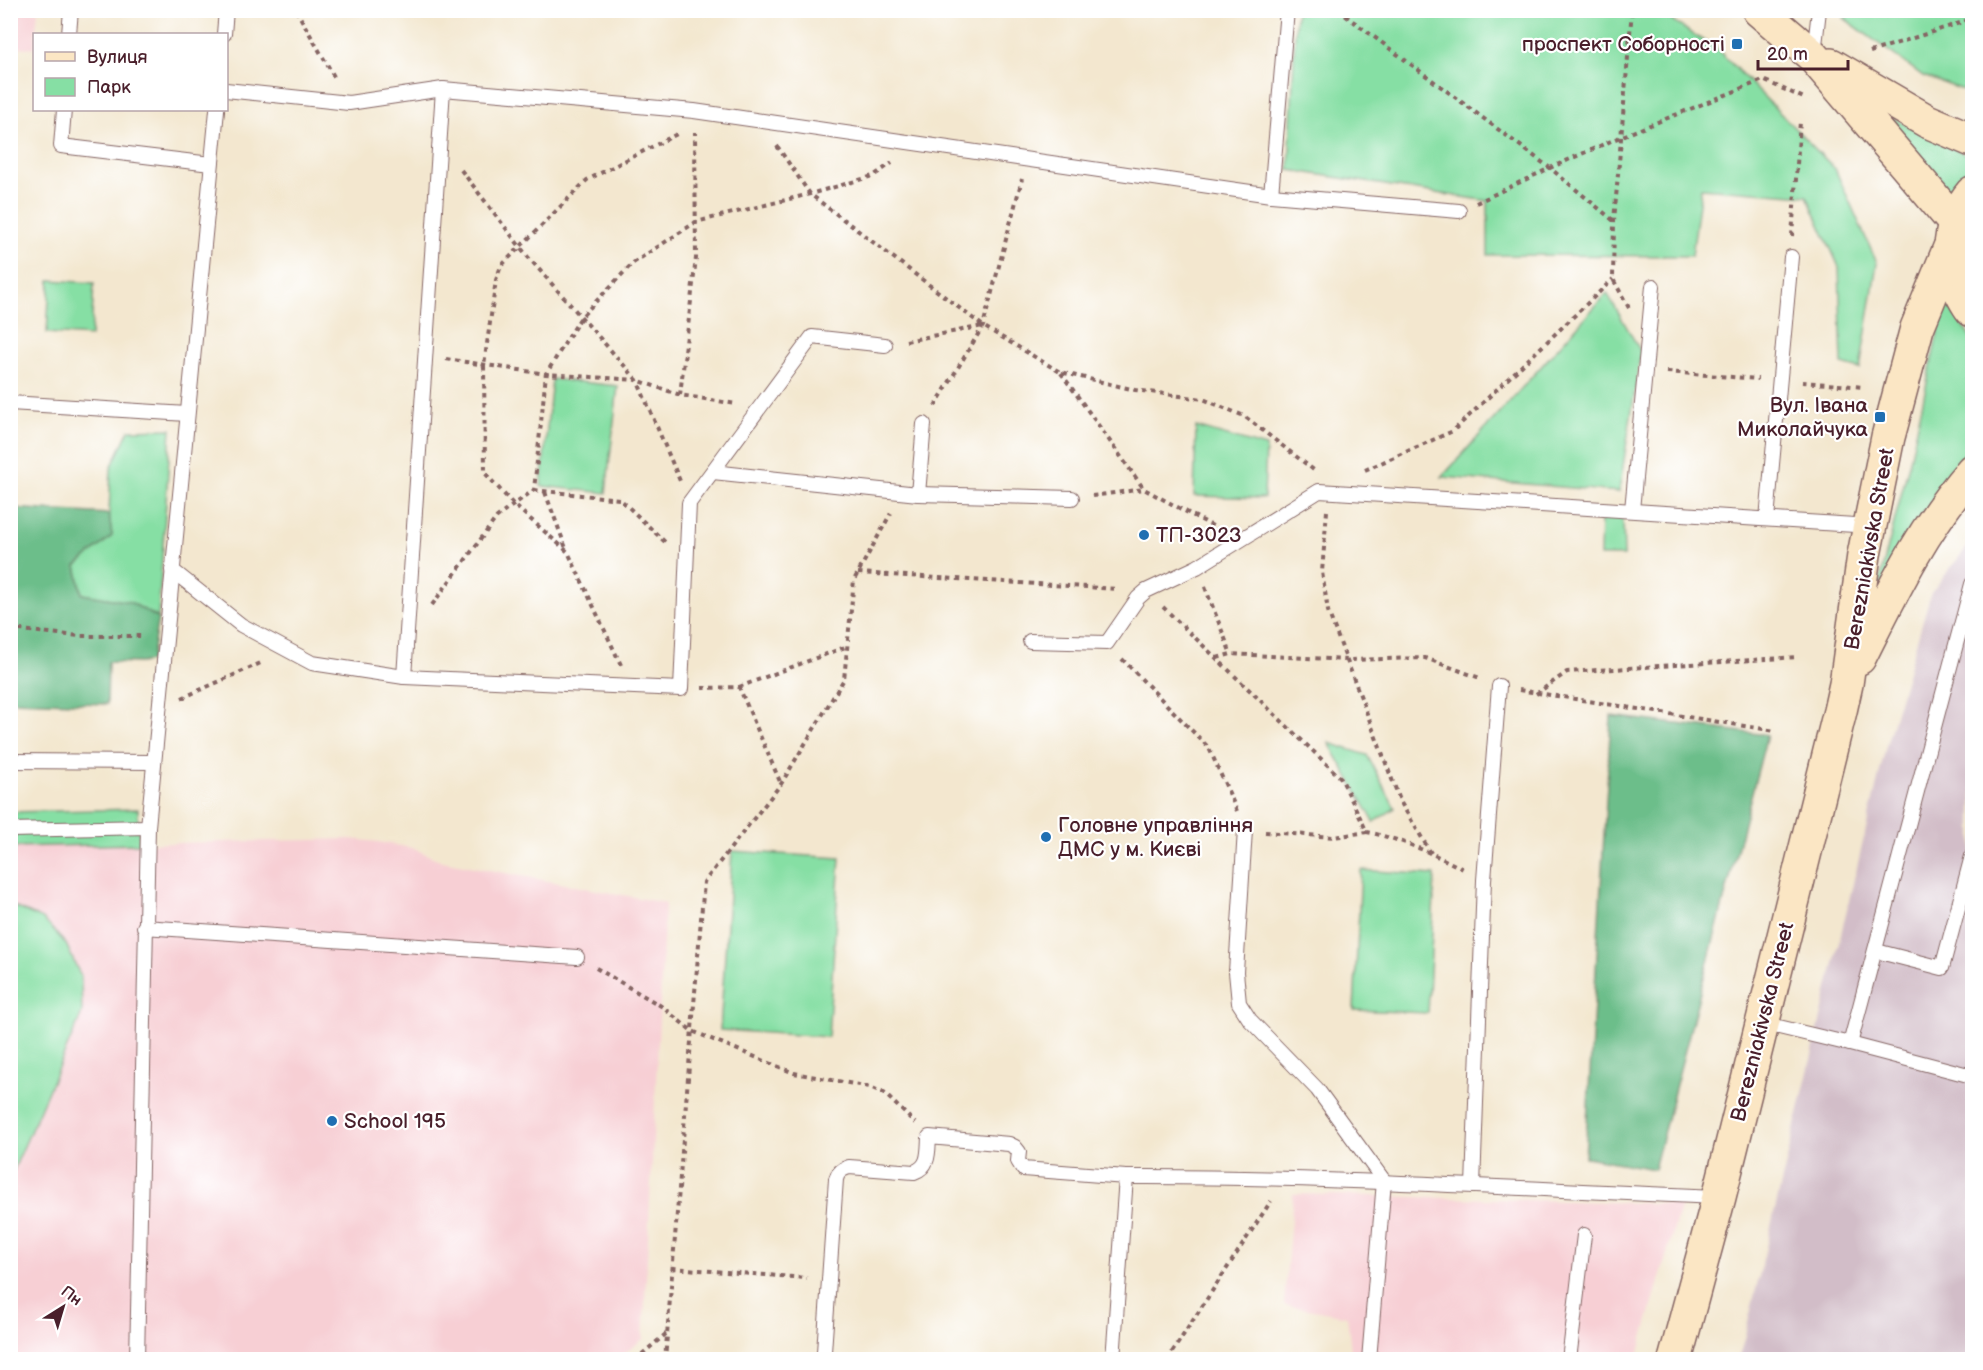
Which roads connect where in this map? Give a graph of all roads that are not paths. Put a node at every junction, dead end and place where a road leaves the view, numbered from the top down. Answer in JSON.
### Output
{"nodes":[{"id":1,"x":71,"y":10,"type":"edge"},
{"id":2,"x":226,"y":10,"type":"edge"},
{"id":3,"x":1287,"y":10,"type":"edge"},
{"id":4,"x":1759,"y":10,"type":"edge"},
{"id":5,"x":1819,"y":10,"type":"edge"},
{"id":6,"x":69,"y":33,"type":"edge"},
{"id":7,"x":224,"y":33,"type":"edge"},
{"id":8,"x":1814,"y":56,"type":"junction"},
{"id":9,"x":444,"y":89,"type":"junction"},
{"id":10,"x":228,"y":90,"type":"edge"},
{"id":11,"x":64,"y":111,"type":"edge"},
{"id":12,"x":217,"y":111,"type":"edge"},
{"id":13,"x":1972,"y":140,"type":"edge"},
{"id":14,"x":211,"y":164,"type":"junction"},
{"id":15,"x":1972,"y":193,"type":"edge"},
{"id":16,"x":1271,"y":195,"type":"junction"},
{"id":17,"x":1459,"y":211,"type":"road end"},
{"id":18,"x":1953,"y":234,"type":"junction"},
{"id":19,"x":1791,"y":257,"type":"road end"},
{"id":20,"x":1653,"y":286,"type":"dead end"},
{"id":21,"x":1972,"y":310,"type":"edge"},
{"id":22,"x":885,"y":345,"type":"road end"},
{"id":23,"x":10,"y":403,"type":"edge"},
{"id":24,"x":187,"y":414,"type":"junction"},
{"id":25,"x":924,"y":424,"type":"road end"},
{"id":26,"x":713,"y":471,"type":"junction"},
{"id":27,"x":1972,"y":471,"type":"edge"},
{"id":28,"x":918,"y":494,"type":"junction"},
{"id":29,"x":1072,"y":498,"type":"road end"},
{"id":30,"x":1632,"y":510,"type":"junction"},
{"id":31,"x":1767,"y":519,"type":"junction"},
{"id":32,"x":1870,"y":526,"type":"junction"},
{"id":33,"x":172,"y":570,"type":"junction"},
{"id":34,"x":1972,"y":584,"type":"edge"},
{"id":35,"x":1030,"y":641,"type":"dead end"},
{"id":36,"x":404,"y":677,"type":"junction"},
{"id":37,"x":1846,"y":684,"type":"junction"},
{"id":38,"x":1499,"y":686,"type":"dead end"},
{"id":39,"x":10,"y":761,"type":"edge"},
{"id":40,"x":153,"y":762,"type":"junction"},
{"id":41,"x":148,"y":827,"type":"junction"},
{"id":42,"x":10,"y":830,"type":"edge"},
{"id":43,"x":1245,"y":830,"type":"road end"},
{"id":44,"x":1972,"y":856,"type":"edge"},
{"id":45,"x":144,"y":927,"type":"junction"},
{"id":46,"x":1876,"y":951,"type":"junction"},
{"id":47,"x":577,"y":957,"type":"road end"},
{"id":48,"x":1762,"y":1023,"type":"junction"},
{"id":49,"x":1850,"y":1044,"type":"junction"},
{"id":50,"x":1972,"y":1076,"type":"edge"},
{"id":51,"x":1126,"y":1177,"type":"junction"},
{"id":52,"x":1384,"y":1181,"type":"junction"},
{"id":53,"x":1473,"y":1186,"type":"junction"},
{"id":54,"x":1719,"y":1197,"type":"junction"},
{"id":55,"x":1584,"y":1235,"type":"dead end"},
{"id":56,"x":137,"y":1359,"type":"edge"},
{"id":57,"x":826,"y":1359,"type":"edge"},
{"id":58,"x":1113,"y":1359,"type":"edge"},
{"id":59,"x":1369,"y":1359,"type":"edge"},
{"id":60,"x":1569,"y":1359,"type":"edge"},
{"id":61,"x":1676,"y":1359,"type":"edge"}],
"edges":[{"from":1,"to":6,"type":"lane"},
{"from":2,"to":7,"type":"lane"},
{"from":3,"to":16,"type":"lane"},
{"from":4,"to":8,"type":"street"},
{"from":5,"to":8,"type":"lane"},
{"from":8,"to":13,"type":"street"},
{"from":8,"to":18,"type":"street"},
{"from":9,"to":10,"type":"lane"},
{"from":9,"to":16,"type":"lane"},
{"from":9,"to":36,"type":"lane"},
{"from":11,"to":14,"type":"lane"},
{"from":12,"to":14,"type":"lane"},
{"from":14,"to":24,"type":"lane"},
{"from":15,"to":18,"type":"street","name":"Berezniakivska Street"},
{"from":16,"to":17,"type":"lane"},
{"from":18,"to":21,"type":"street"},
{"from":18,"to":32,"type":"street","name":"Berezniakivska Street"},
{"from":19,"to":31,"type":"lane"},
{"from":20,"to":30,"type":"lane"},
{"from":22,"to":26,"type":"lane"},
{"from":23,"to":24,"type":"lane"},
{"from":24,"to":33,"type":"lane"},
{"from":25,"to":28,"type":"lane"},
{"from":26,"to":28,"type":"lane"},
{"from":26,"to":36,"type":"lane"},
{"from":27,"to":37,"type":"street","name":"Berezniakivska Street"},
{"from":28,"to":29,"type":"lane"},
{"from":30,"to":31,"type":"lane"},
{"from":30,"to":35,"type":"lane"},
{"from":31,"to":32,"type":"lane"},
{"from":32,"to":37,"type":"street","name":"Berezniakivska Street"},
{"from":33,"to":36,"type":"lane"},
{"from":33,"to":40,"type":"lane"},
{"from":34,"to":46,"type":"lane"},
{"from":37,"to":48,"type":"street","name":"Berezniakivska Street"},
{"from":38,"to":53,"type":"lane"},
{"from":39,"to":40,"type":"lane"},
{"from":40,"to":41,"type":"lane"},
{"from":41,"to":42,"type":"lane"},
{"from":41,"to":45,"type":"lane"},
{"from":43,"to":52,"type":"lane"},
{"from":44,"to":46,"type":"lane"},
{"from":45,"to":47,"type":"lane"},
{"from":45,"to":56,"type":"lane"},
{"from":46,"to":49,"type":"lane"},
{"from":48,"to":49,"type":"lane"},
{"from":48,"to":54,"type":"street","name":"Berezniakivska Street"},
{"from":49,"to":50,"type":"lane"},
{"from":51,"to":52,"type":"lane"},
{"from":51,"to":57,"type":"lane"},
{"from":51,"to":58,"type":"lane"},
{"from":52,"to":53,"type":"lane"},
{"from":52,"to":59,"type":"lane"},
{"from":53,"to":54,"type":"lane"},
{"from":54,"to":61,"type":"street","name":"Berezniakivska Street"},
{"from":55,"to":60,"type":"lane"}]}
